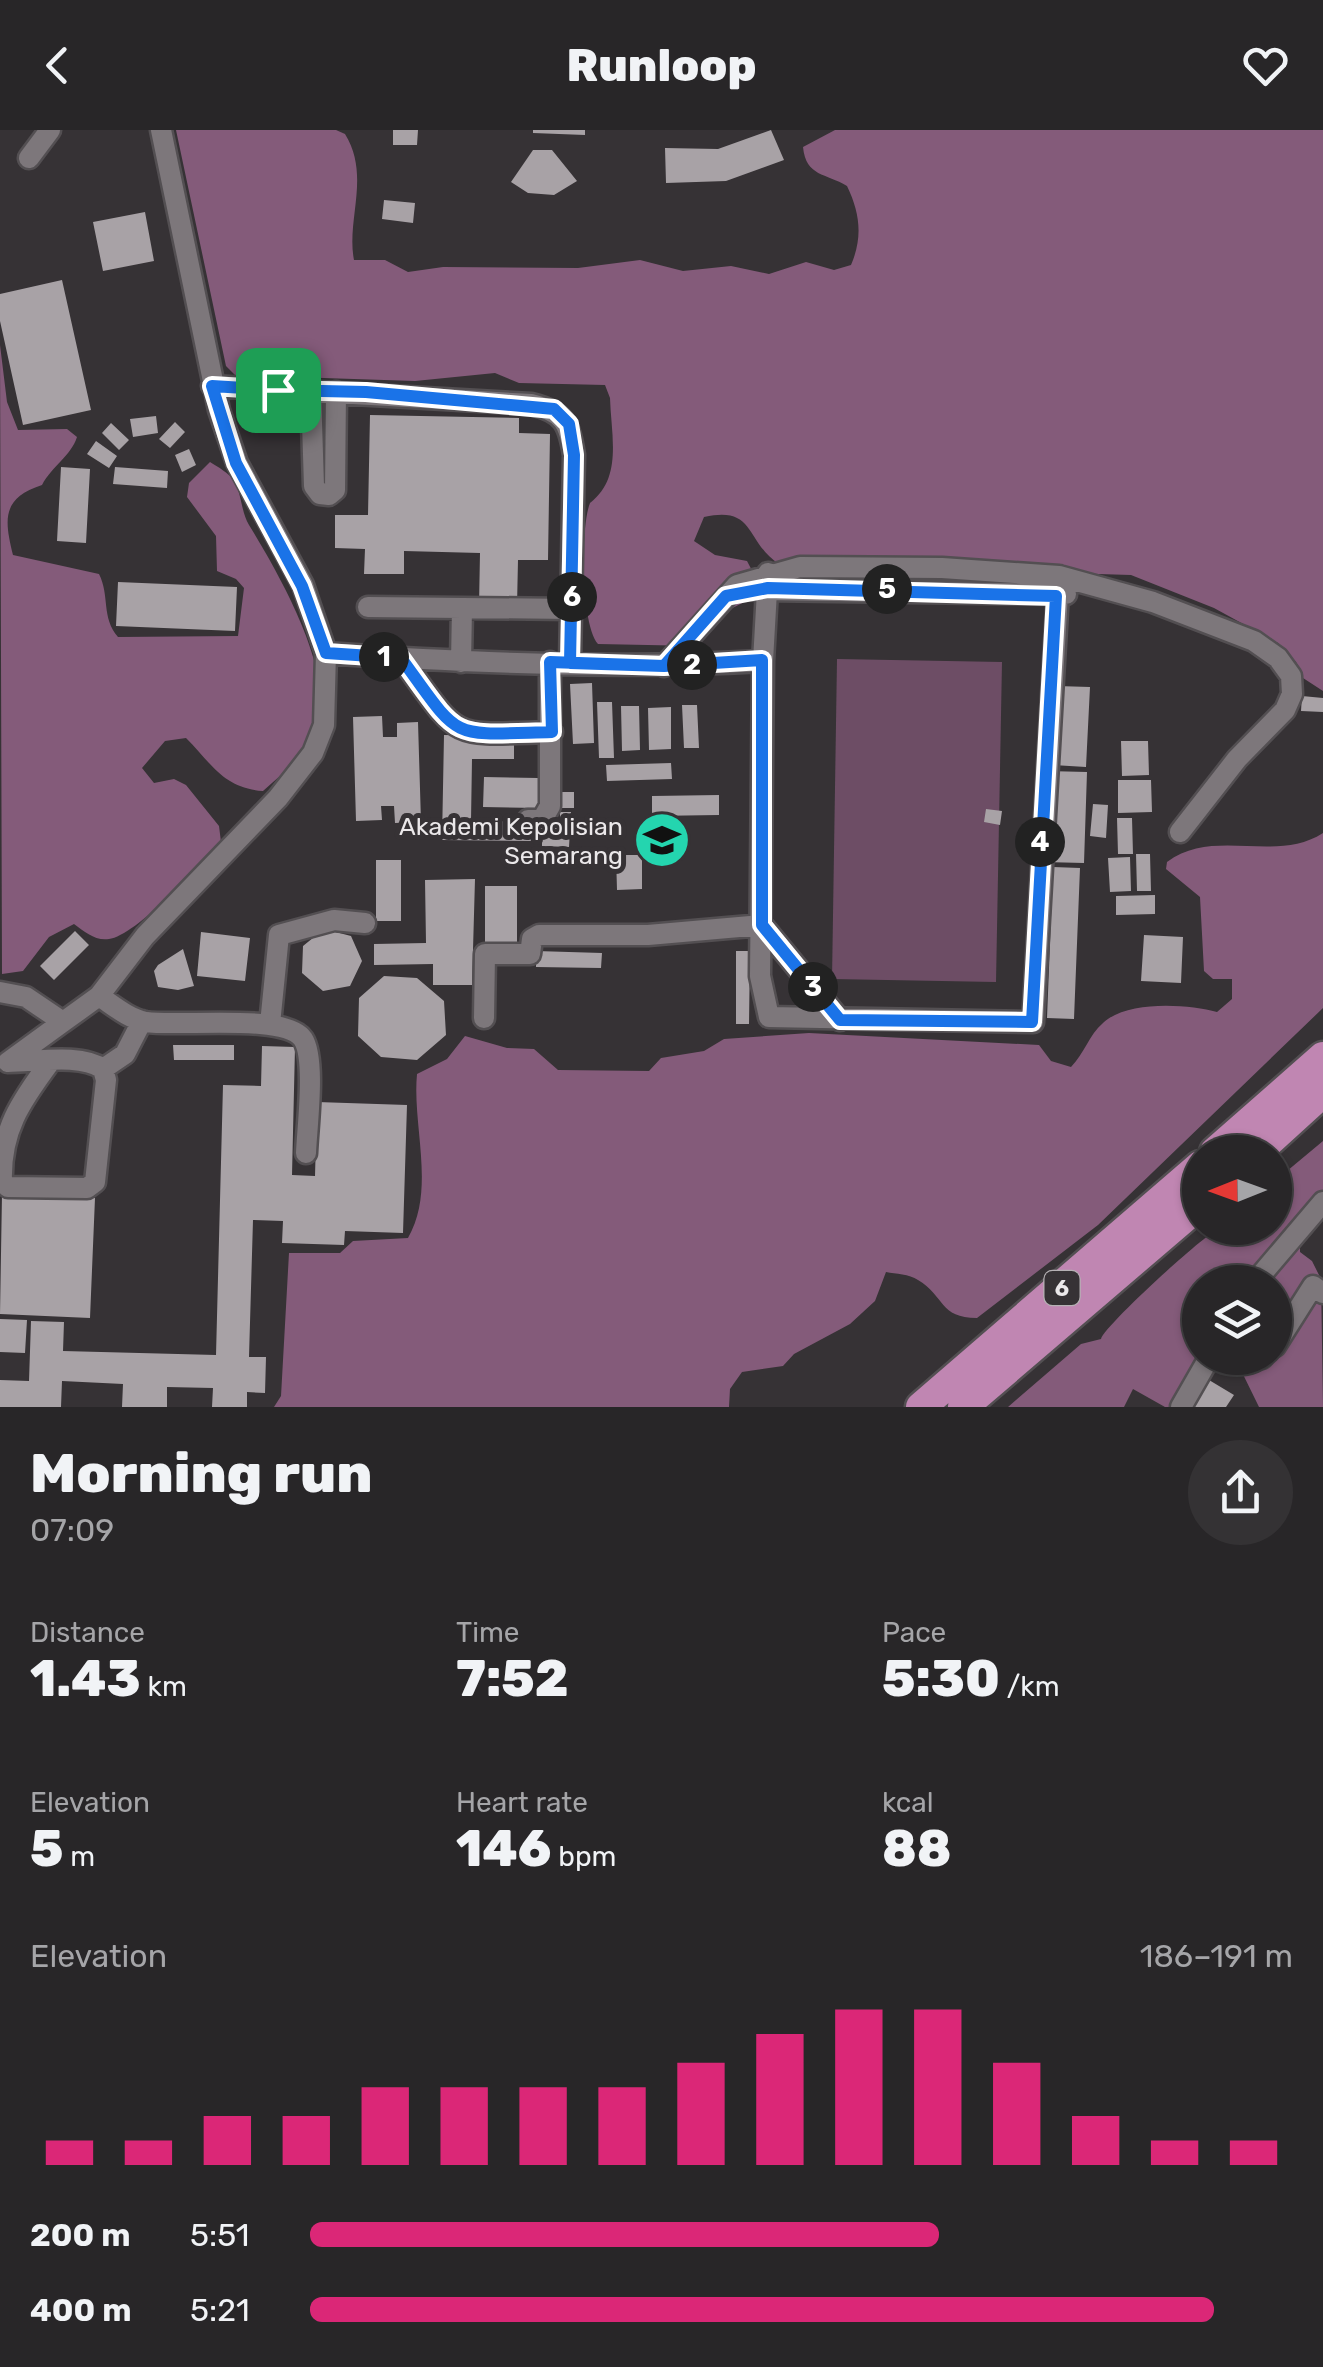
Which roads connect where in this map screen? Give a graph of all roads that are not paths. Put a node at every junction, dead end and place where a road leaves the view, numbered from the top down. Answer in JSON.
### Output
{"nodes":[{"id":1,"x":50,"y":130,"type":"edge"},
{"id":2,"x":161,"y":130,"type":"edge"},
{"id":3,"x":29,"y":158,"type":"dead end"},
{"id":4,"x":212,"y":386,"type":"junction"},
{"id":5,"x":311,"y":391,"type":"junction"},
{"id":6,"x":336,"y":392,"type":"junction"},
{"id":7,"x":768,"y":580,"type":"junction"},
{"id":8,"x":1058,"y":586,"type":"junction"},
{"id":9,"x":368,"y":607,"type":"dead end"},
{"id":10,"x":462,"y":608,"type":"junction"},
{"id":11,"x":572,"y":609,"type":"junction"},
{"id":12,"x":326,"y":653,"type":"junction"},
{"id":13,"x":401,"y":658,"type":"junction"},
{"id":14,"x":762,"y":660,"type":"junction"},
{"id":15,"x":461,"y":662,"type":"junction"},
{"id":16,"x":560,"y":663,"type":"junction"},
{"id":17,"x":664,"y":666,"type":"junction"},
{"id":18,"x":552,"y":732,"type":"junction"},
{"id":19,"x":528,"y":820,"type":"dead end"},
{"id":20,"x":1180,"y":832,"type":"dead end"},
{"id":21,"x":366,"y":923,"type":"dead end"},
{"id":22,"x":762,"y":925,"type":"junction"},
{"id":23,"x":0,"y":992,"type":"edge"},
{"id":24,"x":100,"y":996,"type":"junction"},
{"id":25,"x":484,"y":1018,"type":"dead end"},
{"id":26,"x":840,"y":1020,"type":"junction"},
{"id":27,"x":142,"y":1021,"type":"junction"},
{"id":28,"x":63,"y":1022,"type":"junction"},
{"id":29,"x":270,"y":1024,"type":"junction"},
{"id":30,"x":1323,"y":1056,"type":"edge"},
{"id":31,"x":50,"y":1062,"type":"junction"},
{"id":32,"x":4,"y":1065,"type":"edge"},
{"id":33,"x":104,"y":1069,"type":"junction"},
{"id":34,"x":1323,"y":1092,"type":"edge"},
{"id":35,"x":1234,"y":1135,"type":"edge"},
{"id":36,"x":1275,"y":1135,"type":"edge"},
{"id":37,"x":306,"y":1153,"type":"dead end"},
{"id":38,"x":1182,"y":1182,"type":"edge"},
{"id":39,"x":1323,"y":1202,"type":"edge"},
{"id":40,"x":1182,"y":1219,"type":"edge"},
{"id":41,"x":1269,"y":1265,"type":"edge"},
{"id":42,"x":1323,"y":1293,"type":"edge"},
{"id":43,"x":1292,"y":1319,"type":"edge"},
{"id":44,"x":1199,"y":1375,"type":"edge"},
{"id":45,"x":921,"y":1407,"type":"edge"},
{"id":46,"x":964,"y":1407,"type":"edge"},
{"id":47,"x":1181,"y":1407,"type":"edge"}],
"edges":[{"from":1,"to":3,"type":"lane"},
{"from":2,"to":4,"type":"lane"},
{"from":4,"to":5,"type":"lane"},
{"from":4,"to":12,"type":"lane"},
{"from":5,"to":6,"type":"lane"},
{"from":5,"to":6,"type":"lane"},
{"from":6,"to":11,"type":"lane"},
{"from":7,"to":8,"type":"lane"},
{"from":7,"to":14,"type":"lane"},
{"from":7,"to":17,"type":"lane"},
{"from":8,"to":20,"type":"lane"},
{"from":8,"to":26,"type":"lane"},
{"from":9,"to":10,"type":"lane"},
{"from":10,"to":11,"type":"lane"},
{"from":10,"to":15,"type":"lane"},
{"from":11,"to":16,"type":"lane"},
{"from":12,"to":13,"type":"lane"},
{"from":12,"to":24,"type":"lane"},
{"from":13,"to":15,"type":"lane"},
{"from":13,"to":18,"type":"lane"},
{"from":14,"to":17,"type":"lane"},
{"from":14,"to":22,"type":"lane"},
{"from":15,"to":16,"type":"lane"},
{"from":16,"to":17,"type":"lane"},
{"from":16,"to":18,"type":"lane"},
{"from":18,"to":19,"type":"lane"},
{"from":21,"to":29,"type":"lane"},
{"from":22,"to":25,"type":"lane"},
{"from":22,"to":26,"type":"lane"},
{"from":22,"to":26,"type":"lane"},
{"from":23,"to":28,"type":"lane"},
{"from":24,"to":27,"type":"lane"},
{"from":24,"to":28,"type":"lane"},
{"from":27,"to":29,"type":"lane"},
{"from":27,"to":33,"type":"lane"},
{"from":28,"to":32,"type":"lane"},
{"from":29,"to":37,"type":"lane"},
{"from":30,"to":35,"type":"highway"},
{"from":31,"to":32,"type":"lane"},
{"from":31,"to":33,"type":"lane"},
{"from":31,"to":33,"type":"lane"},
{"from":34,"to":36,"type":"highway"},
{"from":38,"to":45,"type":"highway","number":"6"},
{"from":39,"to":41,"type":"lane"},
{"from":40,"to":46,"type":"highway","number":"6"},
{"from":42,"to":43,"type":"lane"},
{"from":44,"to":47,"type":"lane"}]}
